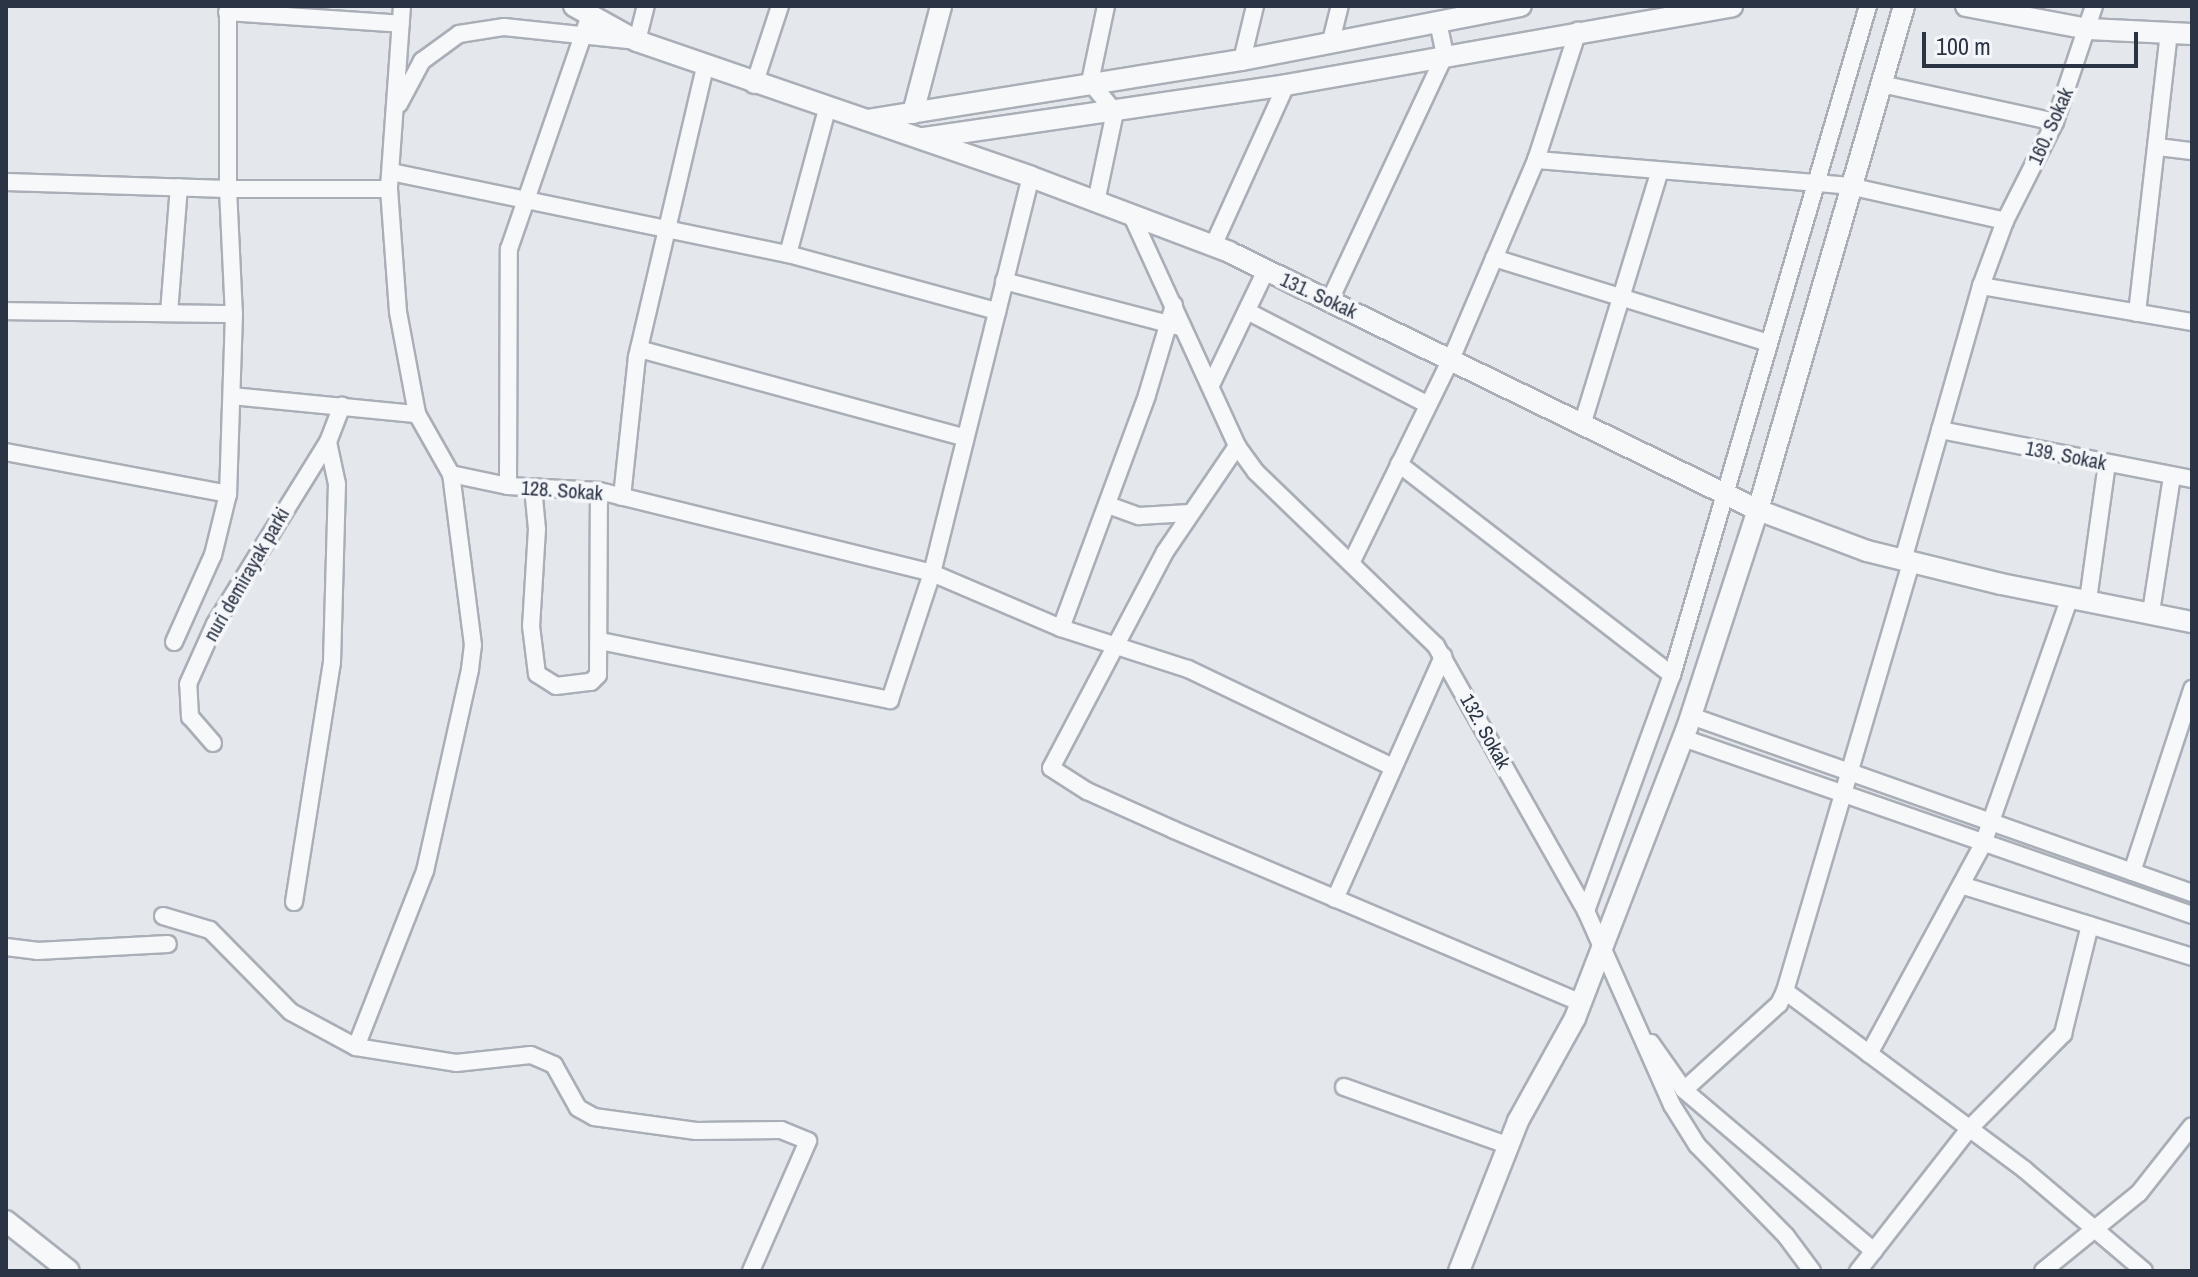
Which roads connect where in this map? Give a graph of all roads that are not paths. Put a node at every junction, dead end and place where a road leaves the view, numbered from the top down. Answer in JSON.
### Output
{"nodes":[{"id":1,"x":402,"y":6,"type":"edge"},
{"id":2,"x":646,"y":6,"type":"edge"},
{"id":3,"x":780,"y":6,"type":"edge"},
{"id":4,"x":941,"y":6,"type":"edge"},
{"id":5,"x":1106,"y":6,"type":"edge"},
{"id":6,"x":1255,"y":6,"type":"edge"},
{"id":7,"x":1340,"y":6,"type":"edge"},
{"id":8,"x":1521,"y":6,"type":"edge"},
{"id":9,"x":1732,"y":6,"type":"edge"},
{"id":10,"x":1868,"y":6,"type":"edge"},
{"id":11,"x":1904,"y":6,"type":"edge"},
{"id":12,"x":1966,"y":6,"type":"edge"},
{"id":13,"x":2094,"y":6,"type":"edge"},
{"id":14,"x":1495,"y":8,"type":"edge"},
{"id":15,"x":228,"y":9,"type":"edge"},
{"id":16,"x":583,"y":19,"type":"edge"},
{"id":17,"x":1438,"y":21,"type":"junction"},
{"id":18,"x":401,"y":24,"type":"junction"},
{"id":19,"x":2088,"y":29,"type":"junction"},
{"id":20,"x":1578,"y":31,"type":"junction"},
{"id":21,"x":2169,"y":34,"type":"junction"},
{"id":22,"x":2192,"y":34,"type":"edge"},
{"id":23,"x":637,"y":41,"type":"junction"},
{"id":24,"x":1331,"y":41,"type":"junction"},
{"id":25,"x":1445,"y":55,"type":"junction"},
{"id":26,"x":1242,"y":60,"type":"junction"},
{"id":27,"x":705,"y":67,"type":"junction"},
{"id":28,"x":1090,"y":82,"type":"junction"},
{"id":29,"x":1881,"y":84,"type":"junction"},
{"id":30,"x":754,"y":85,"type":"junction"},
{"id":31,"x":1286,"y":85,"type":"junction"},
{"id":32,"x":827,"y":109,"type":"junction"},
{"id":33,"x":395,"y":111,"type":"junction"},
{"id":34,"x":1115,"y":112,"type":"junction"},
{"id":35,"x":913,"y":113,"type":"junction"},
{"id":36,"x":863,"y":121,"type":"junction"},
{"id":37,"x":2055,"y":122,"type":"junction"},
{"id":38,"x":920,"y":138,"type":"junction"},
{"id":39,"x":2158,"y":147,"type":"junction"},
{"id":40,"x":2192,"y":151,"type":"edge"},
{"id":41,"x":1536,"y":160,"type":"junction"},
{"id":42,"x":1659,"y":174,"type":"junction"},
{"id":43,"x":1031,"y":177,"type":"junction"},
{"id":44,"x":390,"y":180,"type":"junction"},
{"id":45,"x":6,"y":182,"type":"edge"},
{"id":46,"x":1813,"y":186,"type":"junction"},
{"id":47,"x":1849,"y":186,"type":"junction"},
{"id":48,"x":179,"y":187,"type":"junction"},
{"id":49,"x":228,"y":189,"type":"junction"},
{"id":50,"x":524,"y":200,"type":"junction"},
{"id":51,"x":1096,"y":202,"type":"junction"},
{"id":52,"x":1131,"y":214,"type":"junction"},
{"id":53,"x":2005,"y":221,"type":"junction"},
{"id":54,"x":667,"y":228,"type":"junction"},
{"id":55,"x":1213,"y":246,"type":"junction"},
{"id":56,"x":788,"y":254,"type":"junction"},
{"id":57,"x":1494,"y":258,"type":"junction"},
{"id":58,"x":1266,"y":270,"type":"junction"},
{"id":59,"x":1004,"y":281,"type":"junction"},
{"id":60,"x":1981,"y":286,"type":"junction"},
{"id":61,"x":1622,"y":297,"type":"junction"},
{"id":62,"x":1330,"y":300,"type":"junction"},
{"id":63,"x":6,"y":311,"type":"edge"},
{"id":64,"x":997,"y":311,"type":"junction"},
{"id":65,"x":1247,"y":311,"type":"junction"},
{"id":66,"x":169,"y":313,"type":"junction"},
{"id":67,"x":2137,"y":313,"type":"junction"},
{"id":68,"x":234,"y":314,"type":"junction"},
{"id":69,"x":2192,"y":322,"type":"edge"},
{"id":70,"x":1178,"y":327,"type":"junction"},
{"id":71,"x":1766,"y":342,"type":"junction"},
{"id":72,"x":639,"y":349,"type":"junction"},
{"id":73,"x":1452,"y":357,"type":"junction"},
{"id":74,"x":1211,"y":385,"type":"junction"},
{"id":75,"x":232,"y":396,"type":"junction"},
{"id":76,"x":1428,"y":405,"type":"junction"},
{"id":77,"x":342,"y":406,"type":"junction"},
{"id":78,"x":417,"y":414,"type":"junction"},
{"id":79,"x":1583,"y":422,"type":"junction"},
{"id":80,"x":1940,"y":430,"type":"junction"},
{"id":81,"x":964,"y":437,"type":"junction"},
{"id":82,"x":328,"y":442,"type":"junction"},
{"id":83,"x":1237,"y":446,"type":"junction"},
{"id":84,"x":6,"y":452,"type":"edge"},
{"id":85,"x":2107,"y":463,"type":"junction"},
{"id":86,"x":1399,"y":464,"type":"junction"},
{"id":87,"x":451,"y":474,"type":"junction"},
{"id":88,"x":2172,"y":476,"type":"junction"},
{"id":89,"x":2192,"y":479,"type":"edge"},
{"id":90,"x":508,"y":486,"type":"junction"},
{"id":91,"x":533,"y":487,"type":"junction"},
{"id":92,"x":599,"y":491,"type":"junction"},
{"id":93,"x":228,"y":494,"type":"junction"},
{"id":94,"x":1727,"y":494,"type":"junction"},
{"id":95,"x":622,"y":497,"type":"junction"},
{"id":96,"x":1108,"y":505,"type":"junction"},
{"id":97,"x":1758,"y":510,"type":"junction"},
{"id":98,"x":1189,"y":513,"type":"junction"},
{"id":99,"x":1352,"y":561,"type":"junction"},
{"id":100,"x":1907,"y":561,"type":"junction"},
{"id":101,"x":932,"y":573,"type":"junction"},
{"id":102,"x":2079,"y":598,"type":"junction"},
{"id":103,"x":2151,"y":612,"type":"junction"},
{"id":104,"x":2192,"y":622,"type":"edge"},
{"id":105,"x":1061,"y":628,"type":"junction"},
{"id":106,"x":600,"y":641,"type":"junction"},
{"id":107,"x":174,"y":642,"type":"dead end"},
{"id":108,"x":1112,"y":645,"type":"junction"},
{"id":109,"x":1443,"y":656,"type":"junction"},
{"id":110,"x":1672,"y":675,"type":"junction"},
{"id":111,"x":2192,"y":689,"type":"edge"},
{"id":112,"x":1691,"y":716,"type":"junction"},
{"id":113,"x":1683,"y":738,"type":"junction"},
{"id":114,"x":213,"y":743,"type":"dead end"},
{"id":115,"x":1393,"y":767,"type":"junction"},
{"id":116,"x":1847,"y":771,"type":"junction"},
{"id":117,"x":1840,"y":793,"type":"junction"},
{"id":118,"x":1991,"y":822,"type":"junction"},
{"id":119,"x":1983,"y":844,"type":"junction"},
{"id":120,"x":2132,"y":872,"type":"junction"},
{"id":121,"x":1961,"y":885,"type":"junction"},
{"id":122,"x":2192,"y":893,"type":"edge"},
{"id":123,"x":1335,"y":899,"type":"junction"},
{"id":124,"x":294,"y":902,"type":"dead end"},
{"id":125,"x":1586,"y":911,"type":"junction"},
{"id":126,"x":2192,"y":915,"type":"edge"},
{"id":127,"x":163,"y":916,"type":"dead end"},
{"id":128,"x":2090,"y":925,"type":"junction"},
{"id":129,"x":168,"y":944,"type":"dead end"},
{"id":130,"x":6,"y":947,"type":"edge"},
{"id":131,"x":1600,"y":953,"type":"junction"},
{"id":132,"x":2192,"y":957,"type":"edge"},
{"id":133,"x":1616,"y":989,"type":"junction"},
{"id":134,"x":1785,"y":991,"type":"junction"},
{"id":135,"x":1581,"y":1003,"type":"junction"},
{"id":136,"x":356,"y":1047,"type":"junction"},
{"id":137,"x":1869,"y":1054,"type":"junction"},
{"id":138,"x":1344,"y":1087,"type":"dead end"},
{"id":139,"x":1684,"y":1090,"type":"junction"},
{"id":140,"x":2192,"y":1126,"type":"edge"},
{"id":141,"x":1969,"y":1129,"type":"junction"},
{"id":142,"x":1507,"y":1145,"type":"junction"},
{"id":143,"x":2186,"y":1148,"type":"edge"},
{"id":144,"x":6,"y":1221,"type":"edge"},
{"id":145,"x":2094,"y":1232,"type":"junction"},
{"id":146,"x":1874,"y":1251,"type":"junction"},
{"id":147,"x":69,"y":1271,"type":"edge"},
{"id":148,"x":751,"y":1271,"type":"edge"},
{"id":149,"x":1459,"y":1271,"type":"edge"},
{"id":150,"x":1812,"y":1271,"type":"edge"},
{"id":151,"x":1858,"y":1271,"type":"edge"},
{"id":152,"x":2043,"y":1271,"type":"edge"},
{"id":153,"x":2144,"y":1271,"type":"edge"}],
"edges":[{"from":1,"to":18,"type":"street"},
{"from":2,"to":23,"type":"street"},
{"from":3,"to":30,"type":"street"},
{"from":4,"to":35,"type":"street"},
{"from":5,"to":28,"type":"street"},
{"from":6,"to":26,"type":"street"},
{"from":7,"to":24,"type":"street"},
{"from":8,"to":14,"type":"street"},
{"from":9,"to":20,"type":"street"},
{"from":10,"to":46,"type":"street"},
{"from":11,"to":29,"type":"street"},
{"from":12,"to":19,"type":"street"},
{"from":13,"to":19,"type":"street","name":"160. Sokak"},
{"from":14,"to":17,"type":"street"},
{"from":15,"to":18,"type":"street"},
{"from":15,"to":49,"type":"street"},
{"from":16,"to":23,"type":"street","name":"131. Sokak"},
{"from":16,"to":33,"type":"street"},
{"from":16,"to":50,"type":"street"},
{"from":17,"to":24,"type":"street"},
{"from":17,"to":25,"type":"street"},
{"from":18,"to":33,"type":"street"},
{"from":19,"to":21,"type":"street"},
{"from":19,"to":37,"type":"street","name":"160. Sokak"},
{"from":20,"to":25,"type":"street"},
{"from":20,"to":41,"type":"street"},
{"from":21,"to":22,"type":"street"},
{"from":21,"to":39,"type":"street"},
{"from":23,"to":27,"type":"street","name":"131. Sokak"},
{"from":24,"to":26,"type":"street"},
{"from":25,"to":31,"type":"street"},
{"from":25,"to":62,"type":"street"},
{"from":26,"to":28,"type":"street"},
{"from":27,"to":30,"type":"street","name":"131. Sokak"},
{"from":27,"to":54,"type":"street"},
{"from":28,"to":34,"type":"street"},
{"from":28,"to":35,"type":"street"},
{"from":29,"to":37,"type":"street"},
{"from":29,"to":47,"type":"street"},
{"from":30,"to":32,"type":"street","name":"131. Sokak"},
{"from":31,"to":34,"type":"street"},
{"from":31,"to":55,"type":"street"},
{"from":32,"to":36,"type":"street","name":"131. Sokak"},
{"from":32,"to":56,"type":"street"},
{"from":33,"to":44,"type":"street"},
{"from":34,"to":38,"type":"street"},
{"from":34,"to":51,"type":"street"},
{"from":35,"to":36,"type":"street"},
{"from":36,"to":38,"type":"street","name":"131. Sokak"},
{"from":37,"to":53,"type":"street","name":"160. Sokak"},
{"from":38,"to":43,"type":"street","name":"131. Sokak"},
{"from":39,"to":40,"type":"street"},
{"from":39,"to":67,"type":"street"},
{"from":41,"to":42,"type":"street"},
{"from":41,"to":57,"type":"street"},
{"from":42,"to":46,"type":"street"},
{"from":42,"to":61,"type":"street"},
{"from":43,"to":51,"type":"street","name":"131. Sokak"},
{"from":43,"to":59,"type":"street"},
{"from":44,"to":49,"type":"street"},
{"from":44,"to":50,"type":"street"},
{"from":44,"to":78,"type":"street"},
{"from":45,"to":48,"type":"street"},
{"from":46,"to":47,"type":"street"},
{"from":46,"to":71,"type":"street"},
{"from":47,"to":53,"type":"street"},
{"from":47,"to":97,"type":"street"},
{"from":48,"to":49,"type":"street"},
{"from":48,"to":66,"type":"street"},
{"from":49,"to":68,"type":"street"},
{"from":50,"to":54,"type":"street"},
{"from":50,"to":90,"type":"street"},
{"from":51,"to":52,"type":"street","name":"131. Sokak"},
{"from":52,"to":55,"type":"street","name":"131. Sokak"},
{"from":52,"to":70,"type":"street"},
{"from":53,"to":60,"type":"street","name":"160. Sokak"},
{"from":54,"to":56,"type":"street"},
{"from":54,"to":72,"type":"street"},
{"from":55,"to":58,"type":"street","name":"131. Sokak"},
{"from":56,"to":64,"type":"street"},
{"from":57,"to":61,"type":"street"},
{"from":57,"to":73,"type":"street"},
{"from":58,"to":62,"type":"street","name":"131. Sokak"},
{"from":58,"to":65,"type":"street"},
{"from":59,"to":64,"type":"street"},
{"from":59,"to":70,"type":"street"},
{"from":60,"to":67,"type":"street"},
{"from":60,"to":80,"type":"street","name":"160. Sokak"},
{"from":61,"to":71,"type":"street"},
{"from":61,"to":79,"type":"street"},
{"from":62,"to":73,"type":"street","name":"131. Sokak"},
{"from":63,"to":66,"type":"street"},
{"from":64,"to":81,"type":"street"},
{"from":65,"to":74,"type":"street"},
{"from":65,"to":76,"type":"street"},
{"from":66,"to":68,"type":"street"},
{"from":67,"to":69,"type":"street"},
{"from":68,"to":75,"type":"street"},
{"from":70,"to":74,"type":"street","name":"132. Sokak"},
{"from":70,"to":96,"type":"street"},
{"from":71,"to":94,"type":"street"},
{"from":72,"to":81,"type":"street"},
{"from":72,"to":95,"type":"street"},
{"from":73,"to":76,"type":"street"},
{"from":73,"to":79,"type":"street","name":"131. Sokak"},
{"from":74,"to":83,"type":"street","name":"132. Sokak"},
{"from":75,"to":77,"type":"street"},
{"from":75,"to":93,"type":"street"},
{"from":76,"to":86,"type":"street"},
{"from":77,"to":78,"type":"street"},
{"from":77,"to":82,"type":"street","name":"nuri demirayak parki"},
{"from":78,"to":87,"type":"street"},
{"from":79,"to":94,"type":"street","name":"131. Sokak"},
{"from":80,"to":85,"type":"street","name":"139. Sokak"},
{"from":80,"to":100,"type":"street","name":"160. Sokak"},
{"from":81,"to":101,"type":"street"},
{"from":82,"to":114,"type":"street","name":"nuri demirayak parki"},
{"from":82,"to":124,"type":"street"},
{"from":83,"to":98,"type":"street"},
{"from":83,"to":99,"type":"street","name":"132. Sokak"},
{"from":84,"to":93,"type":"street"},
{"from":85,"to":88,"type":"street","name":"139. Sokak"},
{"from":85,"to":102,"type":"street"},
{"from":86,"to":99,"type":"street"},
{"from":86,"to":110,"type":"street"},
{"from":87,"to":90,"type":"street","name":"128. Sokak"},
{"from":87,"to":136,"type":"street"},
{"from":88,"to":89,"type":"street","name":"139. Sokak"},
{"from":88,"to":103,"type":"street"},
{"from":90,"to":91,"type":"street","name":"128. Sokak"},
{"from":91,"to":92,"type":"street","name":"128. Sokak"},
{"from":91,"to":106,"type":"street"},
{"from":92,"to":95,"type":"street","name":"128. Sokak"},
{"from":92,"to":106,"type":"street"},
{"from":93,"to":107,"type":"street"},
{"from":94,"to":97,"type":"street","name":"131. Sokak"},
{"from":94,"to":110,"type":"street"},
{"from":95,"to":101,"type":"street","name":"128. Sokak"},
{"from":96,"to":98,"type":"street"},
{"from":96,"to":105,"type":"street"},
{"from":97,"to":100,"type":"street","name":"131. Sokak"},
{"from":97,"to":112,"type":"street"},
{"from":98,"to":108,"type":"street"},
{"from":99,"to":109,"type":"street","name":"132. Sokak"},
{"from":100,"to":102,"type":"street","name":"131. Sokak"},
{"from":100,"to":116,"type":"street","name":"160. Sokak"},
{"from":101,"to":105,"type":"street","name":"128. Sokak"},
{"from":101,"to":106,"type":"street"},
{"from":102,"to":103,"type":"street","name":"131. Sokak"},
{"from":102,"to":118,"type":"street"},
{"from":103,"to":104,"type":"street","name":"131. Sokak"},
{"from":105,"to":108,"type":"street","name":"128. Sokak"},
{"from":108,"to":115,"type":"street","name":"128. Sokak"},
{"from":108,"to":123,"type":"street"},
{"from":109,"to":115,"type":"street"},
{"from":109,"to":125,"type":"street","name":"132. Sokak"},
{"from":110,"to":125,"type":"street"},
{"from":111,"to":120,"type":"street"},
{"from":112,"to":113,"type":"street"},
{"from":112,"to":116,"type":"street"},
{"from":113,"to":117,"type":"street"},
{"from":113,"to":131,"type":"street"},
{"from":115,"to":123,"type":"street"},
{"from":116,"to":117,"type":"street","name":"160. Sokak"},
{"from":116,"to":118,"type":"street"},
{"from":117,"to":119,"type":"street"},
{"from":117,"to":134,"type":"street","name":"160. Sokak"},
{"from":118,"to":119,"type":"street"},
{"from":118,"to":120,"type":"street"},
{"from":119,"to":121,"type":"street"},
{"from":119,"to":126,"type":"street"},
{"from":120,"to":122,"type":"street"},
{"from":121,"to":128,"type":"street"},
{"from":121,"to":137,"type":"street"},
{"from":123,"to":135,"type":"street"},
{"from":125,"to":131,"type":"street","name":"132. Sokak"},
{"from":127,"to":136,"type":"street"},
{"from":128,"to":132,"type":"street"},
{"from":128,"to":141,"type":"street"},
{"from":129,"to":130,"type":"street"},
{"from":131,"to":133,"type":"street","name":"132. Sokak"},
{"from":131,"to":135,"type":"street"},
{"from":133,"to":139,"type":"street"},
{"from":133,"to":150,"type":"street","name":"132. Sokak"},
{"from":134,"to":137,"type":"street"},
{"from":134,"to":139,"type":"street"},
{"from":135,"to":142,"type":"street"},
{"from":136,"to":148,"type":"street"},
{"from":137,"to":141,"type":"street"},
{"from":138,"to":142,"type":"street"},
{"from":139,"to":146,"type":"street"},
{"from":140,"to":143,"type":"street"},
{"from":141,"to":145,"type":"street"},
{"from":141,"to":146,"type":"street"},
{"from":142,"to":149,"type":"street"},
{"from":143,"to":145,"type":"street"},
{"from":144,"to":147,"type":"street"},
{"from":145,"to":152,"type":"street"},
{"from":145,"to":153,"type":"street"},
{"from":146,"to":151,"type":"street"}]}
